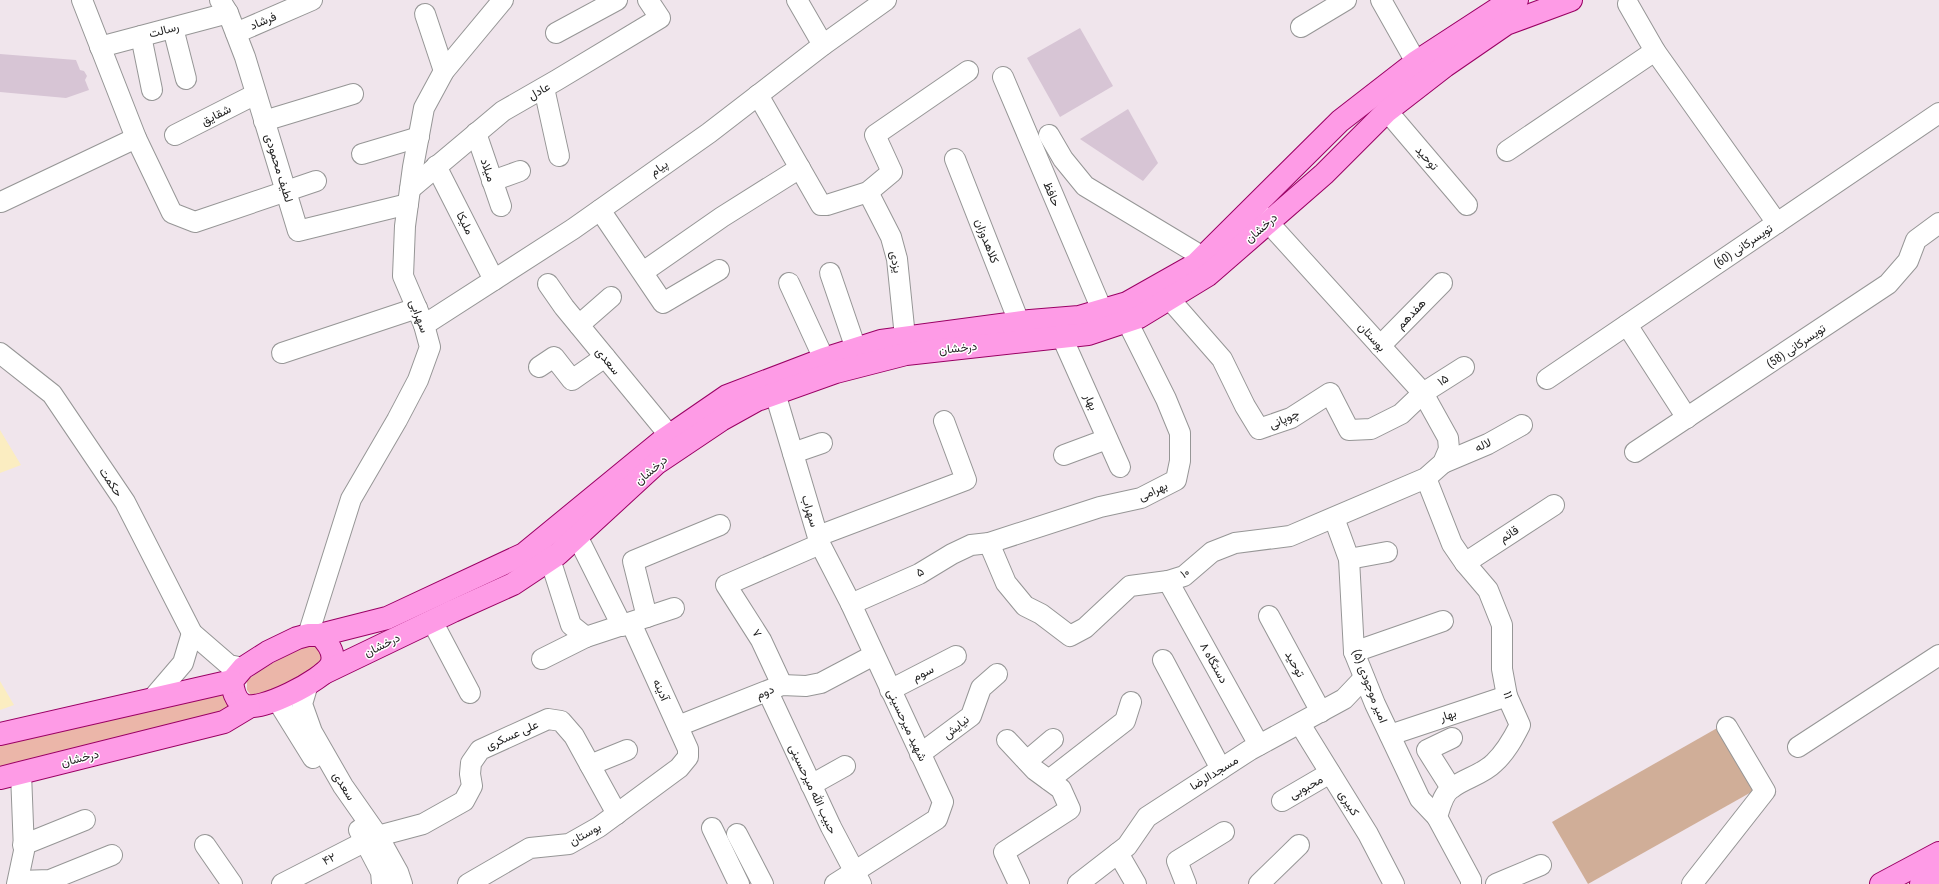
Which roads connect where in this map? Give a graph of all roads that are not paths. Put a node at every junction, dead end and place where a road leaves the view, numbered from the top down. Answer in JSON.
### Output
{"nodes":[{"id":1,"x":82,"y":0,"type":"edge"},
{"id":2,"x":312,"y":0,"type":"edge"},
{"id":3,"x":503,"y":0,"type":"edge"},
{"id":4,"x":618,"y":0,"type":"edge"},
{"id":5,"x":648,"y":0,"type":"edge"},
{"id":6,"x":797,"y":0,"type":"edge"},
{"id":7,"x":886,"y":0,"type":"edge"},
{"id":8,"x":1346,"y":0,"type":"edge"},
{"id":9,"x":1381,"y":0,"type":"edge"},
{"id":10,"x":1517,"y":0,"type":"edge"},
{"id":11,"x":1571,"y":0,"type":"edge"},
{"id":12,"x":292,"y":4,"type":"edge"},
{"id":13,"x":1628,"y":4,"type":"dead end"},
{"id":14,"x":224,"y":6,"type":"edge"},
{"id":15,"x":425,"y":14,"type":"dead end"},
{"id":16,"x":1301,"y":27,"type":"dead end"},
{"id":17,"x":173,"y":28,"type":"junction"},
{"id":18,"x":556,"y":32,"type":"dead end"},
{"id":19,"x":236,"y":33,"type":"junction"},
{"id":20,"x":141,"y":36,"type":"junction"},
{"id":21,"x":823,"y":45,"type":"junction"},
{"id":22,"x":100,"y":47,"type":"junction"},
{"id":23,"x":1655,"y":51,"type":"junction"},
{"id":24,"x":1416,"y":62,"type":"junction"},
{"id":25,"x":968,"y":71,"type":"dead end"},
{"id":26,"x":444,"y":72,"type":"junction"},
{"id":27,"x":1003,"y":78,"type":"dead end"},
{"id":28,"x":186,"y":79,"type":"dead end"},
{"id":29,"x":544,"y":88,"type":"junction"},
{"id":30,"x":152,"y":90,"type":"dead end"},
{"id":31,"x":256,"y":94,"type":"junction"},
{"id":32,"x":353,"y":94,"type":"dead end"},
{"id":33,"x":758,"y":95,"type":"junction"},
{"id":34,"x":1387,"y":111,"type":"junction"},
{"id":35,"x":1939,"y":114,"type":"edge"},
{"id":36,"x":264,"y":121,"type":"junction"},
{"id":37,"x":476,"y":133,"type":"junction"},
{"id":38,"x":175,"y":135,"type":"dead end"},
{"id":39,"x":1049,"y":135,"type":"dead end"},
{"id":40,"x":419,"y":137,"type":"junction"},
{"id":41,"x":136,"y":138,"type":"junction"},
{"id":42,"x":1507,"y":151,"type":"dead end"},
{"id":43,"x":362,"y":154,"type":"dead end"},
{"id":44,"x":559,"y":156,"type":"dead end"},
{"id":45,"x":955,"y":159,"type":"dead end"},
{"id":46,"x":436,"y":166,"type":"junction"},
{"id":47,"x":800,"y":168,"type":"junction"},
{"id":48,"x":520,"y":171,"type":"dead end"},
{"id":49,"x":316,"y":181,"type":"dead end"},
{"id":50,"x":492,"y":181,"type":"junction"},
{"id":51,"x":286,"y":190,"type":"junction"},
{"id":52,"x":868,"y":192,"type":"junction"},
{"id":53,"x":409,"y":196,"type":"junction"},
{"id":54,"x":1,"y":202,"type":"edge"},
{"id":55,"x":1468,"y":205,"type":"dead end"},
{"id":56,"x":501,"y":206,"type":"dead end"},
{"id":57,"x":600,"y":210,"type":"junction"},
{"id":58,"x":1261,"y":214,"type":"junction"},
{"id":59,"x":1777,"y":223,"type":"junction"},
{"id":60,"x":1939,"y":223,"type":"edge"},
{"id":61,"x":1203,"y":257,"type":"junction"},
{"id":62,"x":719,"y":270,"type":"dead end"},
{"id":63,"x":643,"y":272,"type":"junction"},
{"id":64,"x":830,"y":273,"type":"dead end"},
{"id":65,"x":494,"y":280,"type":"junction"},
{"id":66,"x":1442,"y":283,"type":"dead end"},
{"id":67,"x":548,"y":284,"type":"dead end"},
{"id":68,"x":789,"y":284,"type":"dead end"},
{"id":69,"x":1163,"y":292,"type":"junction"},
{"id":70,"x":611,"y":297,"type":"dead end"},
{"id":71,"x":1102,"y":310,"type":"junction"},
{"id":72,"x":420,"y":316,"type":"junction"},
{"id":73,"x":1127,"y":321,"type":"junction"},
{"id":74,"x":1019,"y":322,"type":"junction"},
{"id":75,"x":579,"y":325,"type":"junction"},
{"id":76,"x":1627,"y":325,"type":"junction"},
{"id":77,"x":905,"y":337,"type":"junction"},
{"id":78,"x":1062,"y":337,"type":"junction"},
{"id":79,"x":1380,"y":346,"type":"junction"},
{"id":80,"x":856,"y":349,"type":"junction"},
{"id":81,"x":0,"y":353,"type":"edge"},
{"id":82,"x":282,"y":353,"type":"dead end"},
{"id":83,"x":605,"y":357,"type":"junction"},
{"id":84,"x":824,"y":359,"type":"junction"},
{"id":85,"x":540,"y":367,"type":"dead end"},
{"id":86,"x":1464,"y":367,"type":"dead end"},
{"id":87,"x":1548,"y":379,"type":"dead end"},
{"id":88,"x":772,"y":386,"type":"junction"},
{"id":89,"x":1423,"y":393,"type":"junction"},
{"id":90,"x":1687,"y":418,"type":"junction"},
{"id":91,"x":944,"y":421,"type":"dead end"},
{"id":92,"x":1522,"y":425,"type":"dead end"},
{"id":93,"x":670,"y":436,"type":"junction"},
{"id":94,"x":1107,"y":439,"type":"junction"},
{"id":95,"x":822,"y":443,"type":"dead end"},
{"id":96,"x":1635,"y":452,"type":"dead end"},
{"id":97,"x":793,"y":453,"type":"junction"},
{"id":98,"x":1064,"y":456,"type":"dead end"},
{"id":99,"x":1443,"y":462,"type":"junction"},
{"id":100,"x":1120,"y":467,"type":"dead end"},
{"id":101,"x":1426,"y":478,"type":"junction"},
{"id":102,"x":1554,"y":505,"type":"dead end"},
{"id":103,"x":1334,"y":518,"type":"junction"},
{"id":104,"x":720,"y":526,"type":"dead end"},
{"id":105,"x":577,"y":536,"type":"junction"},
{"id":106,"x":819,"y":540,"type":"junction"},
{"id":107,"x":989,"y":543,"type":"junction"},
{"id":108,"x":1387,"y":552,"type":"dead end"},
{"id":109,"x":550,"y":559,"type":"junction"},
{"id":110,"x":1349,"y":559,"type":"junction"},
{"id":111,"x":1465,"y":563,"type":"junction"},
{"id":112,"x":1168,"y":581,"type":"junction"},
{"id":113,"x":726,"y":585,"type":"joint"},
{"id":114,"x":852,"y":604,"type":"junction"},
{"id":115,"x":674,"y":608,"type":"dead end"},
{"id":116,"x":1269,"y":616,"type":"dead end"},
{"id":117,"x":432,"y":621,"type":"junction"},
{"id":118,"x":1442,"y":621,"type":"dead end"},
{"id":119,"x":633,"y":622,"type":"junction"},
{"id":120,"x":192,"y":633,"type":"junction"},
{"id":121,"x":314,"y":635,"type":"junction"},
{"id":122,"x":586,"y":638,"type":"junction"},
{"id":123,"x":1354,"y":652,"type":"junction"},
{"id":124,"x":874,"y":655,"type":"junction"},
{"id":125,"x":1939,"y":655,"type":"edge"},
{"id":126,"x":956,"y":656,"type":"dead end"},
{"id":127,"x":542,"y":659,"type":"dead end"},
{"id":128,"x":1163,"y":660,"type":"dead end"},
{"id":129,"x":997,"y":674,"type":"dead end"},
{"id":130,"x":237,"y":675,"type":"junction"},
{"id":131,"x":1364,"y":678,"type":"junction"},
{"id":132,"x":316,"y":679,"type":"junction"},
{"id":133,"x":775,"y":688,"type":"junction"},
{"id":134,"x":890,"y":690,"type":"junction"},
{"id":135,"x":470,"y":693,"type":"dead end"},
{"id":136,"x":1507,"y":696,"type":"junction"},
{"id":137,"x":153,"y":698,"type":"junction"},
{"id":138,"x":277,"y":700,"type":"junction"},
{"id":139,"x":1131,"y":702,"type":"dead end"},
{"id":140,"x":249,"y":707,"type":"junction"},
{"id":141,"x":1321,"y":712,"type":"junction"},
{"id":142,"x":1300,"y":724,"type":"junction"},
{"id":143,"x":678,"y":726,"type":"junction"},
{"id":144,"x":1727,"y":727,"type":"dead end"},
{"id":145,"x":0,"y":734,"type":"edge"},
{"id":146,"x":1390,"y":735,"type":"junction"},
{"id":147,"x":1452,"y":738,"type":"dead end"},
{"id":148,"x":1053,"y":739,"type":"dead end"},
{"id":149,"x":1006,"y":740,"type":"dead end"},
{"id":150,"x":1259,"y":745,"type":"junction"},
{"id":151,"x":1798,"y":747,"type":"dead end"},
{"id":152,"x":627,"y":750,"type":"dead end"},
{"id":153,"x":920,"y":754,"type":"junction"},
{"id":154,"x":688,"y":757,"type":"joint"},
{"id":155,"x":1027,"y":761,"type":"junction"},
{"id":156,"x":590,"y":765,"type":"junction"},
{"id":157,"x":845,"y":766,"type":"dead end"},
{"id":158,"x":1221,"y":769,"type":"junction"},
{"id":159,"x":21,"y":773,"type":"junction"},
{"id":160,"x":1330,"y":773,"type":"junction"},
{"id":161,"x":0,"y":778,"type":"edge"},
{"id":162,"x":1049,"y":780,"type":"junction"},
{"id":163,"x":811,"y":785,"type":"junction"},
{"id":164,"x":1451,"y":788,"type":"junction"},
{"id":165,"x":1282,"y":801,"type":"dead end"},
{"id":166,"x":617,"y":814,"type":"junction"},
{"id":167,"x":1436,"y":818,"type":"junction"},
{"id":168,"x":85,"y":820,"type":"dead end"},
{"id":169,"x":712,"y":828,"type":"dead end"},
{"id":170,"x":1224,"y":832,"type":"dead end"},
{"id":171,"x":737,"y":834,"type":"dead end"},
{"id":172,"x":371,"y":839,"type":"junction"},
{"id":173,"x":23,"y":845,"type":"junction"},
{"id":174,"x":205,"y":845,"type":"dead end"},
{"id":175,"x":1299,"y":845,"type":"dead end"},
{"id":176,"x":1118,"y":853,"type":"junction"},
{"id":177,"x":1939,"y":853,"type":"edge"},
{"id":178,"x":112,"y":855,"type":"dead end"},
{"id":179,"x":1541,"y":865,"type":"dead end"},
{"id":180,"x":858,"y":878,"type":"edge"},
{"id":181,"x":50,"y":882,"type":"edge"},
{"id":182,"x":18,"y":883,"type":"edge"},
{"id":183,"x":232,"y":884,"type":"edge"},
{"id":184,"x":282,"y":884,"type":"edge"},
{"id":185,"x":382,"y":884,"type":"edge"},
{"id":186,"x":402,"y":884,"type":"edge"},
{"id":187,"x":468,"y":884,"type":"edge"},
{"id":188,"x":739,"y":884,"type":"edge"},
{"id":189,"x":763,"y":884,"type":"edge"},
{"id":190,"x":835,"y":884,"type":"edge"},
{"id":191,"x":1019,"y":884,"type":"edge"},
{"id":192,"x":1078,"y":884,"type":"edge"},
{"id":193,"x":1136,"y":884,"type":"edge"},
{"id":194,"x":1186,"y":884,"type":"edge"},
{"id":195,"x":1259,"y":884,"type":"edge"},
{"id":196,"x":1394,"y":884,"type":"edge"},
{"id":197,"x":1471,"y":884,"type":"edge"},
{"id":198,"x":1496,"y":884,"type":"edge"},
{"id":199,"x":1692,"y":884,"type":"edge"},
{"id":200,"x":1881,"y":884,"type":"edge"}],
"edges":[{"from":1,"to":22,"type":"street"},
{"from":2,"to":12,"type":"street","name":"فرشاد"},
{"from":3,"to":26,"type":"street","name":"سهرابی"},
{"from":4,"to":18,"type":"street"},
{"from":5,"to":29,"type":"street","name":"عادل"},
{"from":6,"to":21,"type":"street"},
{"from":7,"to":21,"type":"street","name":"پیام"},
{"from":8,"to":16,"type":"street"},
{"from":9,"to":24,"type":"street"},
{"from":10,"to":24,"type":"main road","name":"درخشان"},
{"from":11,"to":34,"type":"main road","name":"درخشان"},
{"from":12,"to":19,"type":"street","name":"فرشاد"},
{"from":13,"to":23,"type":"street"},
{"from":14,"to":17,"type":"street","name":"رسالت"},
{"from":14,"to":19,"type":"street","name":"لطیف محمودی"},
{"from":15,"to":26,"type":"street"},
{"from":17,"to":20,"type":"street","name":"رسالت"},
{"from":17,"to":28,"type":"street"},
{"from":19,"to":31,"type":"street","name":"لطیف محمودی"},
{"from":20,"to":22,"type":"street","name":"رسالت"},
{"from":20,"to":30,"type":"street"},
{"from":21,"to":33,"type":"street","name":"پیام"},
{"from":22,"to":41,"type":"street"},
{"from":23,"to":42,"type":"street"},
{"from":23,"to":59,"type":"street"},
{"from":24,"to":58,"type":"main road","name":"درخشان"},
{"from":25,"to":52,"type":"street"},
{"from":26,"to":40,"type":"street","name":"سهرابی"},
{"from":27,"to":71,"type":"street","name":"حافظ"},
{"from":29,"to":37,"type":"street","name":"عادل"},
{"from":29,"to":44,"type":"street"},
{"from":31,"to":36,"type":"street","name":"لطیف محمودی"},
{"from":31,"to":38,"type":"street","name":"شقایق"},
{"from":32,"to":36,"type":"street"},
{"from":33,"to":47,"type":"street"},
{"from":33,"to":57,"type":"street","name":"پیام"},
{"from":34,"to":55,"type":"street","name":"توحید"},
{"from":34,"to":58,"type":"main road","name":"درخشان"},
{"from":35,"to":59,"type":"street","name":"تویسرکانی (60)"},
{"from":36,"to":51,"type":"street","name":"لطیف محمودی"},
{"from":37,"to":46,"type":"street","name":"عادل"},
{"from":37,"to":50,"type":"street","name":"میلاد"},
{"from":39,"to":61,"type":"street"},
{"from":40,"to":43,"type":"street"},
{"from":40,"to":53,"type":"street","name":"سهرابی"},
{"from":41,"to":51,"type":"street"},
{"from":41,"to":54,"type":"street"},
{"from":45,"to":74,"type":"street","name":"کلاهدوزان"},
{"from":46,"to":53,"type":"street","name":"عادل"},
{"from":46,"to":65,"type":"street","name":"ملیکا"},
{"from":47,"to":52,"type":"street"},
{"from":47,"to":63,"type":"street"},
{"from":48,"to":50,"type":"street"},
{"from":49,"to":51,"type":"street"},
{"from":50,"to":56,"type":"street","name":"میلاد"},
{"from":51,"to":53,"type":"street","name":"لطیف محمودی"},
{"from":52,"to":77,"type":"street","name":"یزدی"},
{"from":53,"to":72,"type":"street","name":"سهرابی"},
{"from":57,"to":63,"type":"street"},
{"from":57,"to":65,"type":"street","name":"پیام"},
{"from":58,"to":61,"type":"main road","name":"درخشان"},
{"from":58,"to":69,"type":"main road","name":"درخشان"},
{"from":58,"to":79,"type":"street","name":"بوستان"},
{"from":59,"to":76,"type":"street","name":"تویسرکانی (60)"},
{"from":60,"to":90,"type":"street","name":"تویسرکانی (58)"},
{"from":61,"to":69,"type":"main road","name":"درخشان"},
{"from":62,"to":63,"type":"street"},
{"from":64,"to":80,"type":"street"},
{"from":65,"to":72,"type":"street","name":"پیام"},
{"from":66,"to":79,"type":"street","name":"هفدهم"},
{"from":67,"to":75,"type":"street","name":"سعدی"},
{"from":68,"to":84,"type":"street"},
{"from":69,"to":71,"type":"main road","name":"درخشان"},
{"from":69,"to":73,"type":"main road","name":"درخشان"},
{"from":69,"to":89,"type":"street","name":"چوپانی"},
{"from":70,"to":75,"type":"street"},
{"from":71,"to":74,"type":"main road","name":"درخشان"},
{"from":72,"to":82,"type":"street","name":"پیام"},
{"from":72,"to":121,"type":"street","name":"سهرابی"},
{"from":73,"to":78,"type":"main road","name":"درخشان"},
{"from":73,"to":107,"type":"street","name":"بهرامی"},
{"from":74,"to":77,"type":"main road","name":"درخشان"},
{"from":75,"to":83,"type":"street","name":"سعدی"},
{"from":76,"to":87,"type":"street","name":"تویسرکانی (60)"},
{"from":76,"to":90,"type":"street"},
{"from":77,"to":80,"type":"main road","name":"درخشان"},
{"from":78,"to":88,"type":"main road","name":"درخشان"},
{"from":78,"to":94,"type":"street","name":"بهار"},
{"from":79,"to":89,"type":"street","name":"بوستان"},
{"from":80,"to":84,"type":"main road","name":"درخشان"},
{"from":81,"to":120,"type":"street","name":"حکمت"},
{"from":83,"to":85,"type":"street"},
{"from":83,"to":93,"type":"street","name":"سعدی"},
{"from":84,"to":88,"type":"main road","name":"درخشان"},
{"from":86,"to":89,"type":"street","name":"۱۵"},
{"from":88,"to":93,"type":"main road","name":"درخشان"},
{"from":88,"to":97,"type":"street","name":"سهراب"},
{"from":88,"to":105,"type":"main road","name":"درخشان"},
{"from":89,"to":99,"type":"street","name":"بوستان"},
{"from":90,"to":96,"type":"street","name":"تویسرکانی (58)"},
{"from":91,"to":106,"type":"street"},
{"from":92,"to":99,"type":"street","name":"لاله"},
{"from":93,"to":121,"type":"main road","name":"درخشان"},
{"from":94,"to":98,"type":"street"},
{"from":94,"to":100,"type":"street","name":"بهار"},
{"from":95,"to":97,"type":"street"},
{"from":97,"to":106,"type":"street","name":"سهراب"},
{"from":99,"to":101,"type":"street"},
{"from":101,"to":103,"type":"street","name":"۱۰"},
{"from":101,"to":111,"type":"street","name":"۱۱"},
{"from":102,"to":111,"type":"street","name":"قائم"},
{"from":103,"to":110,"type":"street","name":"امیر موجودی (۵)"},
{"from":103,"to":112,"type":"street","name":"۱۰"},
{"from":104,"to":119,"type":"street"},
{"from":105,"to":109,"type":"main road","name":"درخشان"},
{"from":105,"to":119,"type":"street"},
{"from":106,"to":113,"type":"street","name":"سهراب"},
{"from":106,"to":114,"type":"street","name":"شهید میرحسینی"},
{"from":107,"to":112,"type":"street","name":"۱۰"},
{"from":107,"to":114,"type":"street","name":"۵"},
{"from":108,"to":110,"type":"street"},
{"from":109,"to":117,"type":"main road","name":"درخشان"},
{"from":109,"to":122,"type":"street"},
{"from":110,"to":123,"type":"street","name":"امیر موجودی (۵)"},
{"from":111,"to":136,"type":"street","name":"۱۱"},
{"from":112,"to":150,"type":"street","name":"۸ دستگاه"},
{"from":113,"to":133,"type":"street","name":"۷"},
{"from":114,"to":124,"type":"street","name":"شهید میرحسینی"},
{"from":115,"to":119,"type":"street"},
{"from":116,"to":141,"type":"street","name":"توحید"},
{"from":117,"to":132,"type":"main road","name":"درخشان"},
{"from":117,"to":135,"type":"street"},
{"from":118,"to":123,"type":"street"},
{"from":119,"to":122,"type":"street"},
{"from":119,"to":143,"type":"street","name":"آدینه"},
{"from":120,"to":130,"type":"street"},
{"from":120,"to":137,"type":"street"},
{"from":121,"to":130,"type":"main road","name":"درخشان"},
{"from":121,"to":132,"type":"main road"},
{"from":122,"to":127,"type":"street"},
{"from":123,"to":131,"type":"street","name":"امیر موجودی (۵)"},
{"from":124,"to":133,"type":"street","name":"دوم"},
{"from":124,"to":134,"type":"street","name":"شهید میرحسینی"},
{"from":125,"to":151,"type":"street"},
{"from":126,"to":134,"type":"street","name":"سوم"},
{"from":128,"to":158,"type":"street"},
{"from":129,"to":153,"type":"street","name":"نیایش"},
{"from":130,"to":137,"type":"main road"},
{"from":130,"to":140,"type":"main road"},
{"from":131,"to":141,"type":"street","name":"مسجدالرضا"},
{"from":131,"to":146,"type":"street","name":"امیر موجودی (۵)"},
{"from":132,"to":138,"type":"main road","name":"درخشان"},
{"from":132,"to":172,"type":"street","name":"سعدی"},
{"from":133,"to":143,"type":"street","name":"دوم"},
{"from":133,"to":163,"type":"street","name":"حبیب الله میرحسینی"},
{"from":134,"to":153,"type":"street","name":"شهید میرحسینی"},
{"from":136,"to":146,"type":"street","name":"بهار"},
{"from":136,"to":164,"type":"street","name":"۱۱"},
{"from":137,"to":145,"type":"main road"},
{"from":138,"to":140,"type":"main road","name":"درخشان"},
{"from":138,"to":172,"type":"street","name":"سعدی"},
{"from":139,"to":162,"type":"street"},
{"from":140,"to":159,"type":"main road","name":"درخشان"},
{"from":141,"to":142,"type":"street","name":"مسجدالرضا"},
{"from":142,"to":150,"type":"street","name":"مسجدالرضا"},
{"from":142,"to":160,"type":"street","name":"کبیری"},
{"from":143,"to":154,"type":"street","name":"آدینه"},
{"from":144,"to":199,"type":"street"},
{"from":146,"to":167,"type":"street","name":"امیر موجودی (۵)"},
{"from":147,"to":164,"type":"street"},
{"from":148,"to":155,"type":"street"},
{"from":149,"to":155,"type":"street"},
{"from":150,"to":158,"type":"street","name":"مسجدالرضا"},
{"from":152,"to":156,"type":"street"},
{"from":153,"to":180,"type":"street","name":"شهید میرحسینی"},
{"from":154,"to":166,"type":"street","name":"بوستان"},
{"from":155,"to":162,"type":"street"},
{"from":156,"to":166,"type":"street","name":"علی عسکری"},
{"from":156,"to":172,"type":"street","name":"علی عسکری"},
{"from":157,"to":163,"type":"street"},
{"from":158,"to":176,"type":"street","name":"مسجدالرضا"},
{"from":159,"to":161,"type":"main road","name":"درخشان"},
{"from":159,"to":173,"type":"street"},
{"from":160,"to":165,"type":"street","name":"محبوبی"},
{"from":160,"to":196,"type":"street","name":"کبیری"},
{"from":162,"to":191,"type":"street"},
{"from":163,"to":180,"type":"street","name":"حبیب الله میرحسینی"},
{"from":164,"to":167,"type":"street"},
{"from":166,"to":187,"type":"street","name":"بوستان"},
{"from":167,"to":197,"type":"street"},
{"from":168,"to":173,"type":"street"},
{"from":169,"to":188,"type":"street"},
{"from":170,"to":194,"type":"street"},
{"from":171,"to":189,"type":"street"},
{"from":172,"to":184,"type":"street","name":"۴۲"},
{"from":172,"to":185,"type":"street","name":"سعدی"},
{"from":172,"to":186,"type":"street","name":"سعدی"},
{"from":173,"to":182,"type":"street"},
{"from":174,"to":183,"type":"street"},
{"from":175,"to":195,"type":"street"},
{"from":176,"to":192,"type":"street","name":"مسجدالرضا"},
{"from":176,"to":193,"type":"street"},
{"from":177,"to":200,"type":"main road"},
{"from":178,"to":181,"type":"street"},
{"from":179,"to":198,"type":"street"},
{"from":180,"to":190,"type":"street","name":"شهید میرحسینی"},
{"from":181,"to":182,"type":"street"}]}
